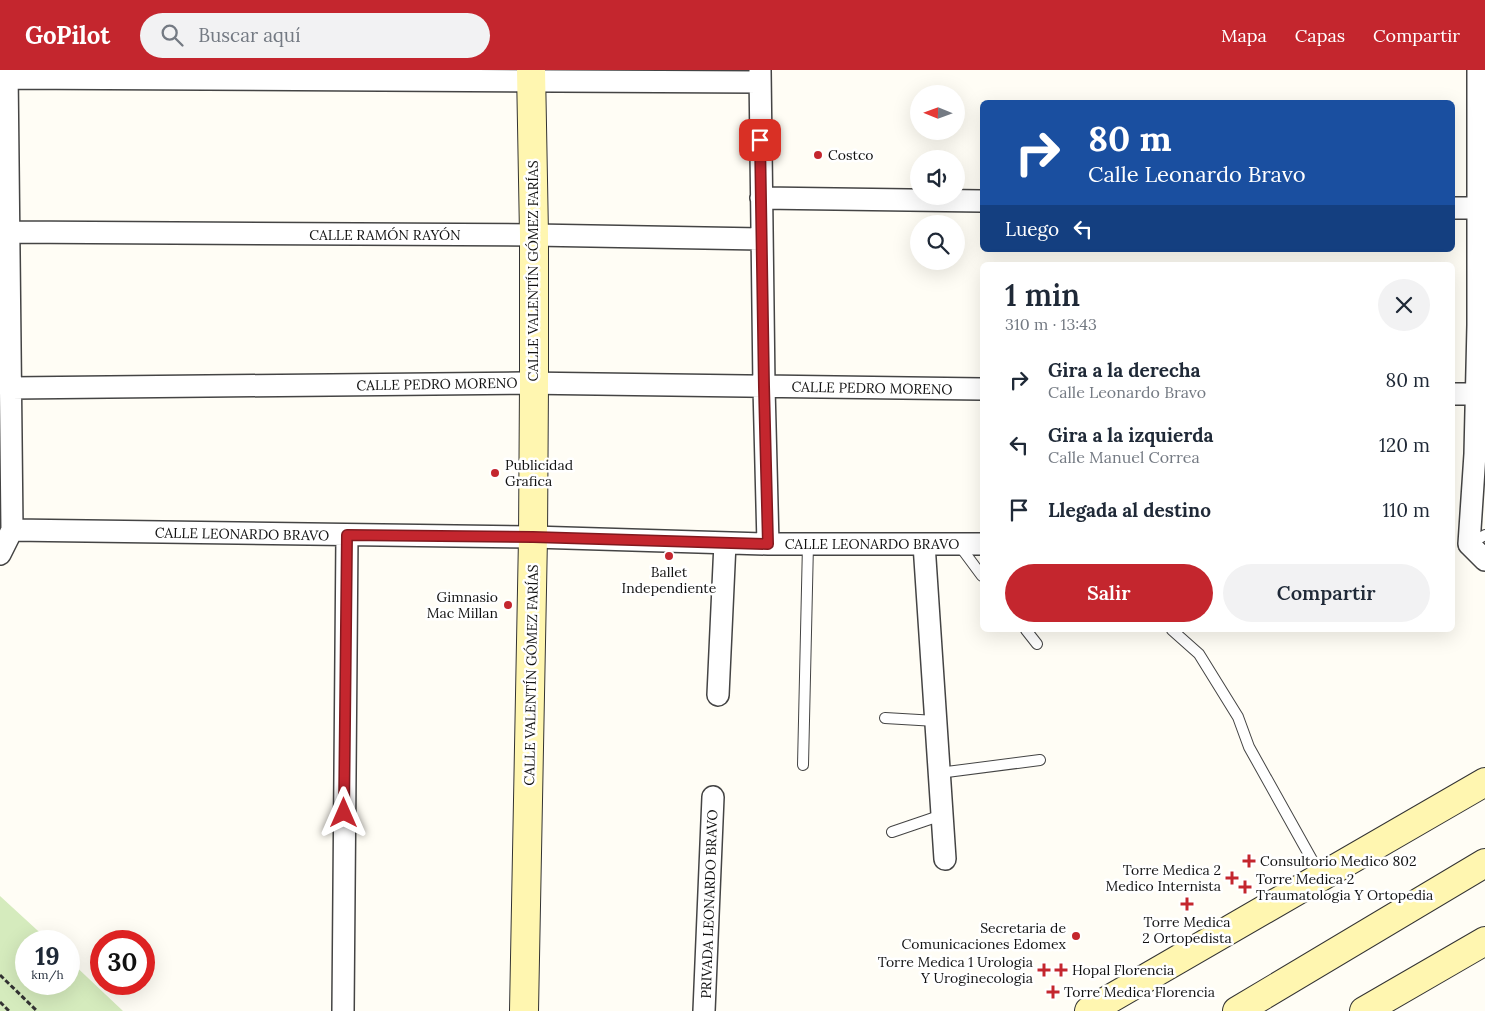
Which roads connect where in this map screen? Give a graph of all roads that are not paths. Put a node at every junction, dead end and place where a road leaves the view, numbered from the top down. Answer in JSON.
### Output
{"nodes":[{"id":1,"x":1478,"y":70,"type":"edge"},
{"id":2,"x":7,"y":74,"type":"edge"},
{"id":3,"x":531,"y":75,"type":"edge"},
{"id":4,"x":760,"y":76,"type":"edge"},
{"id":5,"x":1481,"y":136,"type":"edge"},
{"id":6,"x":4,"y":141,"type":"edge"},
{"id":7,"x":761,"y":198,"type":"junction"},
{"id":8,"x":980,"y":201,"type":"edge"},
{"id":9,"x":1455,"y":208,"type":"edge"},
{"id":10,"x":1478,"y":208,"type":"junction"},
{"id":11,"x":9,"y":232,"type":"junction"},
{"id":12,"x":534,"y":235,"type":"junction"},
{"id":13,"x":761,"y":239,"type":"junction"},
{"id":14,"x":1482,"y":325,"type":"edge"},
{"id":15,"x":534,"y":383,"type":"junction"},
{"id":16,"x":764,"y":387,"type":"junction"},
{"id":17,"x":11,"y":388,"type":"junction"},
{"id":18,"x":980,"y":389,"type":"edge"},
{"id":19,"x":1455,"y":394,"type":"edge"},
{"id":20,"x":1476,"y":394,"type":"junction"},
{"id":21,"x":12,"y":530,"type":"junction"},
{"id":22,"x":347,"y":535,"type":"junction"},
{"id":23,"x":533,"y":537,"type":"junction"},
{"id":24,"x":1469,"y":541,"type":"edge"},
{"id":25,"x":725,"y":543,"type":"junction"},
{"id":26,"x":768,"y":544,"type":"junction"},
{"id":27,"x":808,"y":544,"type":"junction"},
{"id":28,"x":924,"y":544,"type":"junction"},
{"id":29,"x":959,"y":544,"type":"junction"},
{"id":30,"x":980,"y":544,"type":"edge"},
{"id":31,"x":0,"y":554,"type":"edge"},
{"id":32,"x":1485,"y":560,"type":"edge"},
{"id":33,"x":980,"y":573,"type":"edge"},
{"id":34,"x":1028,"y":632,"type":"edge"},
{"id":35,"x":1174,"y":632,"type":"edge"},
{"id":36,"x":1037,"y":644,"type":"dead end"},
{"id":37,"x":718,"y":695,"type":"dead end"},
{"id":38,"x":885,"y":718,"type":"dead end"},
{"id":39,"x":936,"y":721,"type":"junction"},
{"id":40,"x":1040,"y":760,"type":"dead end"},
{"id":41,"x":803,"y":765,"type":"dead end"},
{"id":42,"x":939,"y":773,"type":"junction"},
{"id":43,"x":1485,"y":782,"type":"edge"},
{"id":44,"x":713,"y":797,"type":"dead end"},
{"id":45,"x":942,"y":815,"type":"junction"},
{"id":46,"x":892,"y":832,"type":"dead end"},
{"id":47,"x":945,"y":859,"type":"dead end"},
{"id":48,"x":1485,"y":863,"type":"edge"},
{"id":49,"x":1322,"y":877,"type":"junction"},
{"id":50,"x":1485,"y":941,"type":"edge"},
{"id":51,"x":342,"y":1011,"type":"edge"},
{"id":52,"x":524,"y":1011,"type":"edge"},
{"id":53,"x":704,"y":1011,"type":"edge"},
{"id":54,"x":1089,"y":1011,"type":"edge"},
{"id":55,"x":1236,"y":1011,"type":"edge"},
{"id":56,"x":1364,"y":1011,"type":"edge"}],
"edges":[{"from":1,"to":5,"type":"street"},
{"from":2,"to":3,"type":"street"},
{"from":2,"to":6,"type":"street"},
{"from":3,"to":4,"type":"street"},
{"from":3,"to":12,"type":"main road","name":"CALLE VALENTÍN GÓMEZ FARÍAS"},
{"from":4,"to":7,"type":"street"},
{"from":5,"to":10,"type":"street"},
{"from":6,"to":11,"type":"street"},
{"from":7,"to":8,"type":"street"},
{"from":7,"to":13,"type":"street"},
{"from":9,"to":10,"type":"street"},
{"from":10,"to":14,"type":"street"},
{"from":11,"to":12,"type":"street","name":"CALLE RAMÓN RAYÓN"},
{"from":11,"to":17,"type":"street"},
{"from":12,"to":13,"type":"street","name":"CALLE RAMÓN RAYÓN"},
{"from":12,"to":15,"type":"main road","name":"CALLE VALENTÍN GÓMEZ FARÍAS"},
{"from":13,"to":16,"type":"street"},
{"from":14,"to":20,"type":"street"},
{"from":15,"to":16,"type":"street","name":"CALLE PEDRO MORENO"},
{"from":15,"to":17,"type":"street","name":"CALLE PEDRO MORENO"},
{"from":15,"to":23,"type":"main road","name":"CALLE VALENTÍN GÓMEZ FARÍAS"},
{"from":16,"to":18,"type":"street","name":"CALLE PEDRO MORENO"},
{"from":16,"to":26,"type":"street"},
{"from":17,"to":21,"type":"street"},
{"from":19,"to":20,"type":"street"},
{"from":20,"to":24,"type":"street"},
{"from":21,"to":22,"type":"street","name":"CALLE LEONARDO BRAVO"},
{"from":21,"to":31,"type":"street"},
{"from":22,"to":23,"type":"street","name":"CALLE LEONARDO BRAVO"},
{"from":22,"to":51,"type":"street"},
{"from":23,"to":25,"type":"street","name":"CALLE LEONARDO BRAVO"},
{"from":23,"to":52,"type":"main road","name":"CALLE VALENTÍN GÓMEZ FARÍAS"},
{"from":24,"to":32,"type":"street"},
{"from":25,"to":26,"type":"street","name":"CALLE LEONARDO BRAVO"},
{"from":25,"to":37,"type":"street"},
{"from":26,"to":27,"type":"street","name":"CALLE LEONARDO BRAVO"},
{"from":27,"to":28,"type":"street","name":"CALLE LEONARDO BRAVO"},
{"from":27,"to":41,"type":"lane"},
{"from":28,"to":29,"type":"street","name":"CALLE LEONARDO BRAVO"},
{"from":28,"to":39,"type":"street"},
{"from":29,"to":30,"type":"street","name":"CALLE LEONARDO BRAVO"},
{"from":29,"to":33,"type":"lane"},
{"from":34,"to":36,"type":"lane"},
{"from":35,"to":49,"type":"lane"},
{"from":38,"to":39,"type":"lane"},
{"from":39,"to":42,"type":"street"},
{"from":40,"to":42,"type":"lane"},
{"from":42,"to":45,"type":"street"},
{"from":43,"to":49,"type":"main road"},
{"from":44,"to":53,"type":"street","name":"PRIVADA LEONARDO BRAVO"},
{"from":45,"to":46,"type":"lane"},
{"from":45,"to":47,"type":"street"},
{"from":48,"to":55,"type":"main road"},
{"from":49,"to":54,"type":"main road"},
{"from":50,"to":56,"type":"main road"}]}
